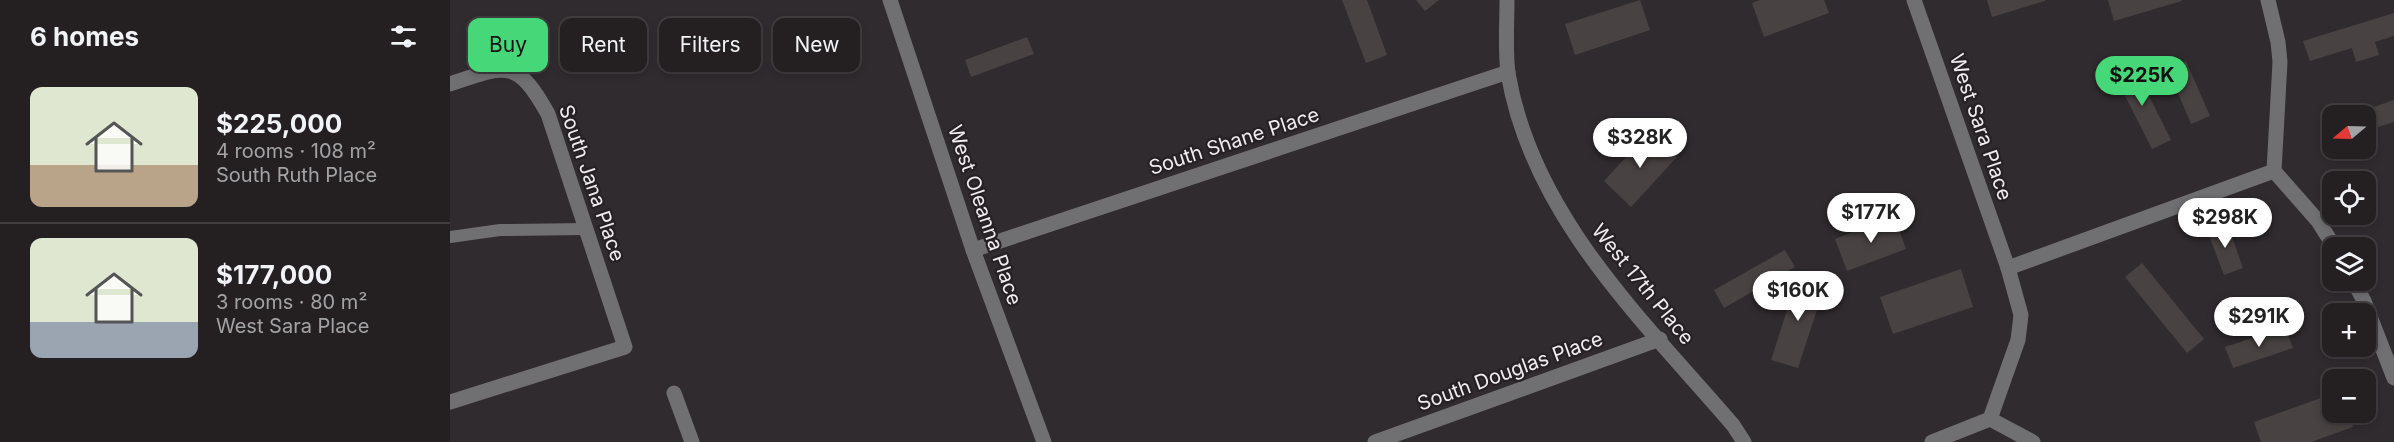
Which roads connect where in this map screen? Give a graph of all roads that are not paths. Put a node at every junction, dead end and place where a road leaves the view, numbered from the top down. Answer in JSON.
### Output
{"nodes":[{"id":1,"x":890,"y":0,"type":"edge"},
{"id":2,"x":1507,"y":0,"type":"edge"},
{"id":3,"x":1914,"y":0,"type":"edge"},
{"id":4,"x":2268,"y":0,"type":"edge"},
{"id":5,"x":1508,"y":72,"type":"junction"},
{"id":6,"x":450,"y":84,"type":"edge"},
{"id":7,"x":2274,"y":171,"type":"junction"},
{"id":8,"x":586,"y":229,"type":"junction"},
{"id":9,"x":450,"y":237,"type":"edge"},
{"id":10,"x":2328,"y":237,"type":"edge"},
{"id":11,"x":973,"y":250,"type":"junction"},
{"id":12,"x":2008,"y":268,"type":"junction"},
{"id":13,"x":2359,"y":291,"type":"edge"},
{"id":14,"x":1660,"y":339,"type":"junction"},
{"id":15,"x":2394,"y":378,"type":"edge"},
{"id":16,"x":674,"y":393,"type":"dead end"},
{"id":17,"x":450,"y":402,"type":"edge"},
{"id":18,"x":1990,"y":419,"type":"junction"},
{"id":19,"x":692,"y":442,"type":"edge"},
{"id":20,"x":1044,"y":442,"type":"edge"},
{"id":21,"x":1375,"y":442,"type":"edge"},
{"id":22,"x":1744,"y":442,"type":"edge"},
{"id":23,"x":1932,"y":442,"type":"edge"},
{"id":24,"x":2033,"y":442,"type":"edge"}],
"edges":[{"from":1,"to":11,"type":"street","name":"West Oleanna Place"},
{"from":2,"to":5,"type":"street","name":"West 17th Place"},
{"from":3,"to":12,"type":"street","name":"West Sara Place"},
{"from":4,"to":7,"type":"street"},
{"from":5,"to":11,"type":"street","name":"South Shane Place"},
{"from":5,"to":14,"type":"street","name":"West 17th Place"},
{"from":6,"to":8,"type":"street","name":"South Jana Place"},
{"from":7,"to":10,"type":"street"},
{"from":7,"to":12,"type":"street"},
{"from":8,"to":9,"type":"lane"},
{"from":8,"to":17,"type":"street","name":"South Jana Place"},
{"from":11,"to":20,"type":"street","name":"West Oleanna Place"},
{"from":12,"to":18,"type":"street","name":"West Sara Place"},
{"from":13,"to":15,"type":"street"},
{"from":14,"to":21,"type":"street","name":"South Douglas Place"},
{"from":14,"to":22,"type":"street","name":"West 17th Place"},
{"from":16,"to":19,"type":"street"},
{"from":18,"to":23,"type":"street"},
{"from":18,"to":24,"type":"street"}]}
